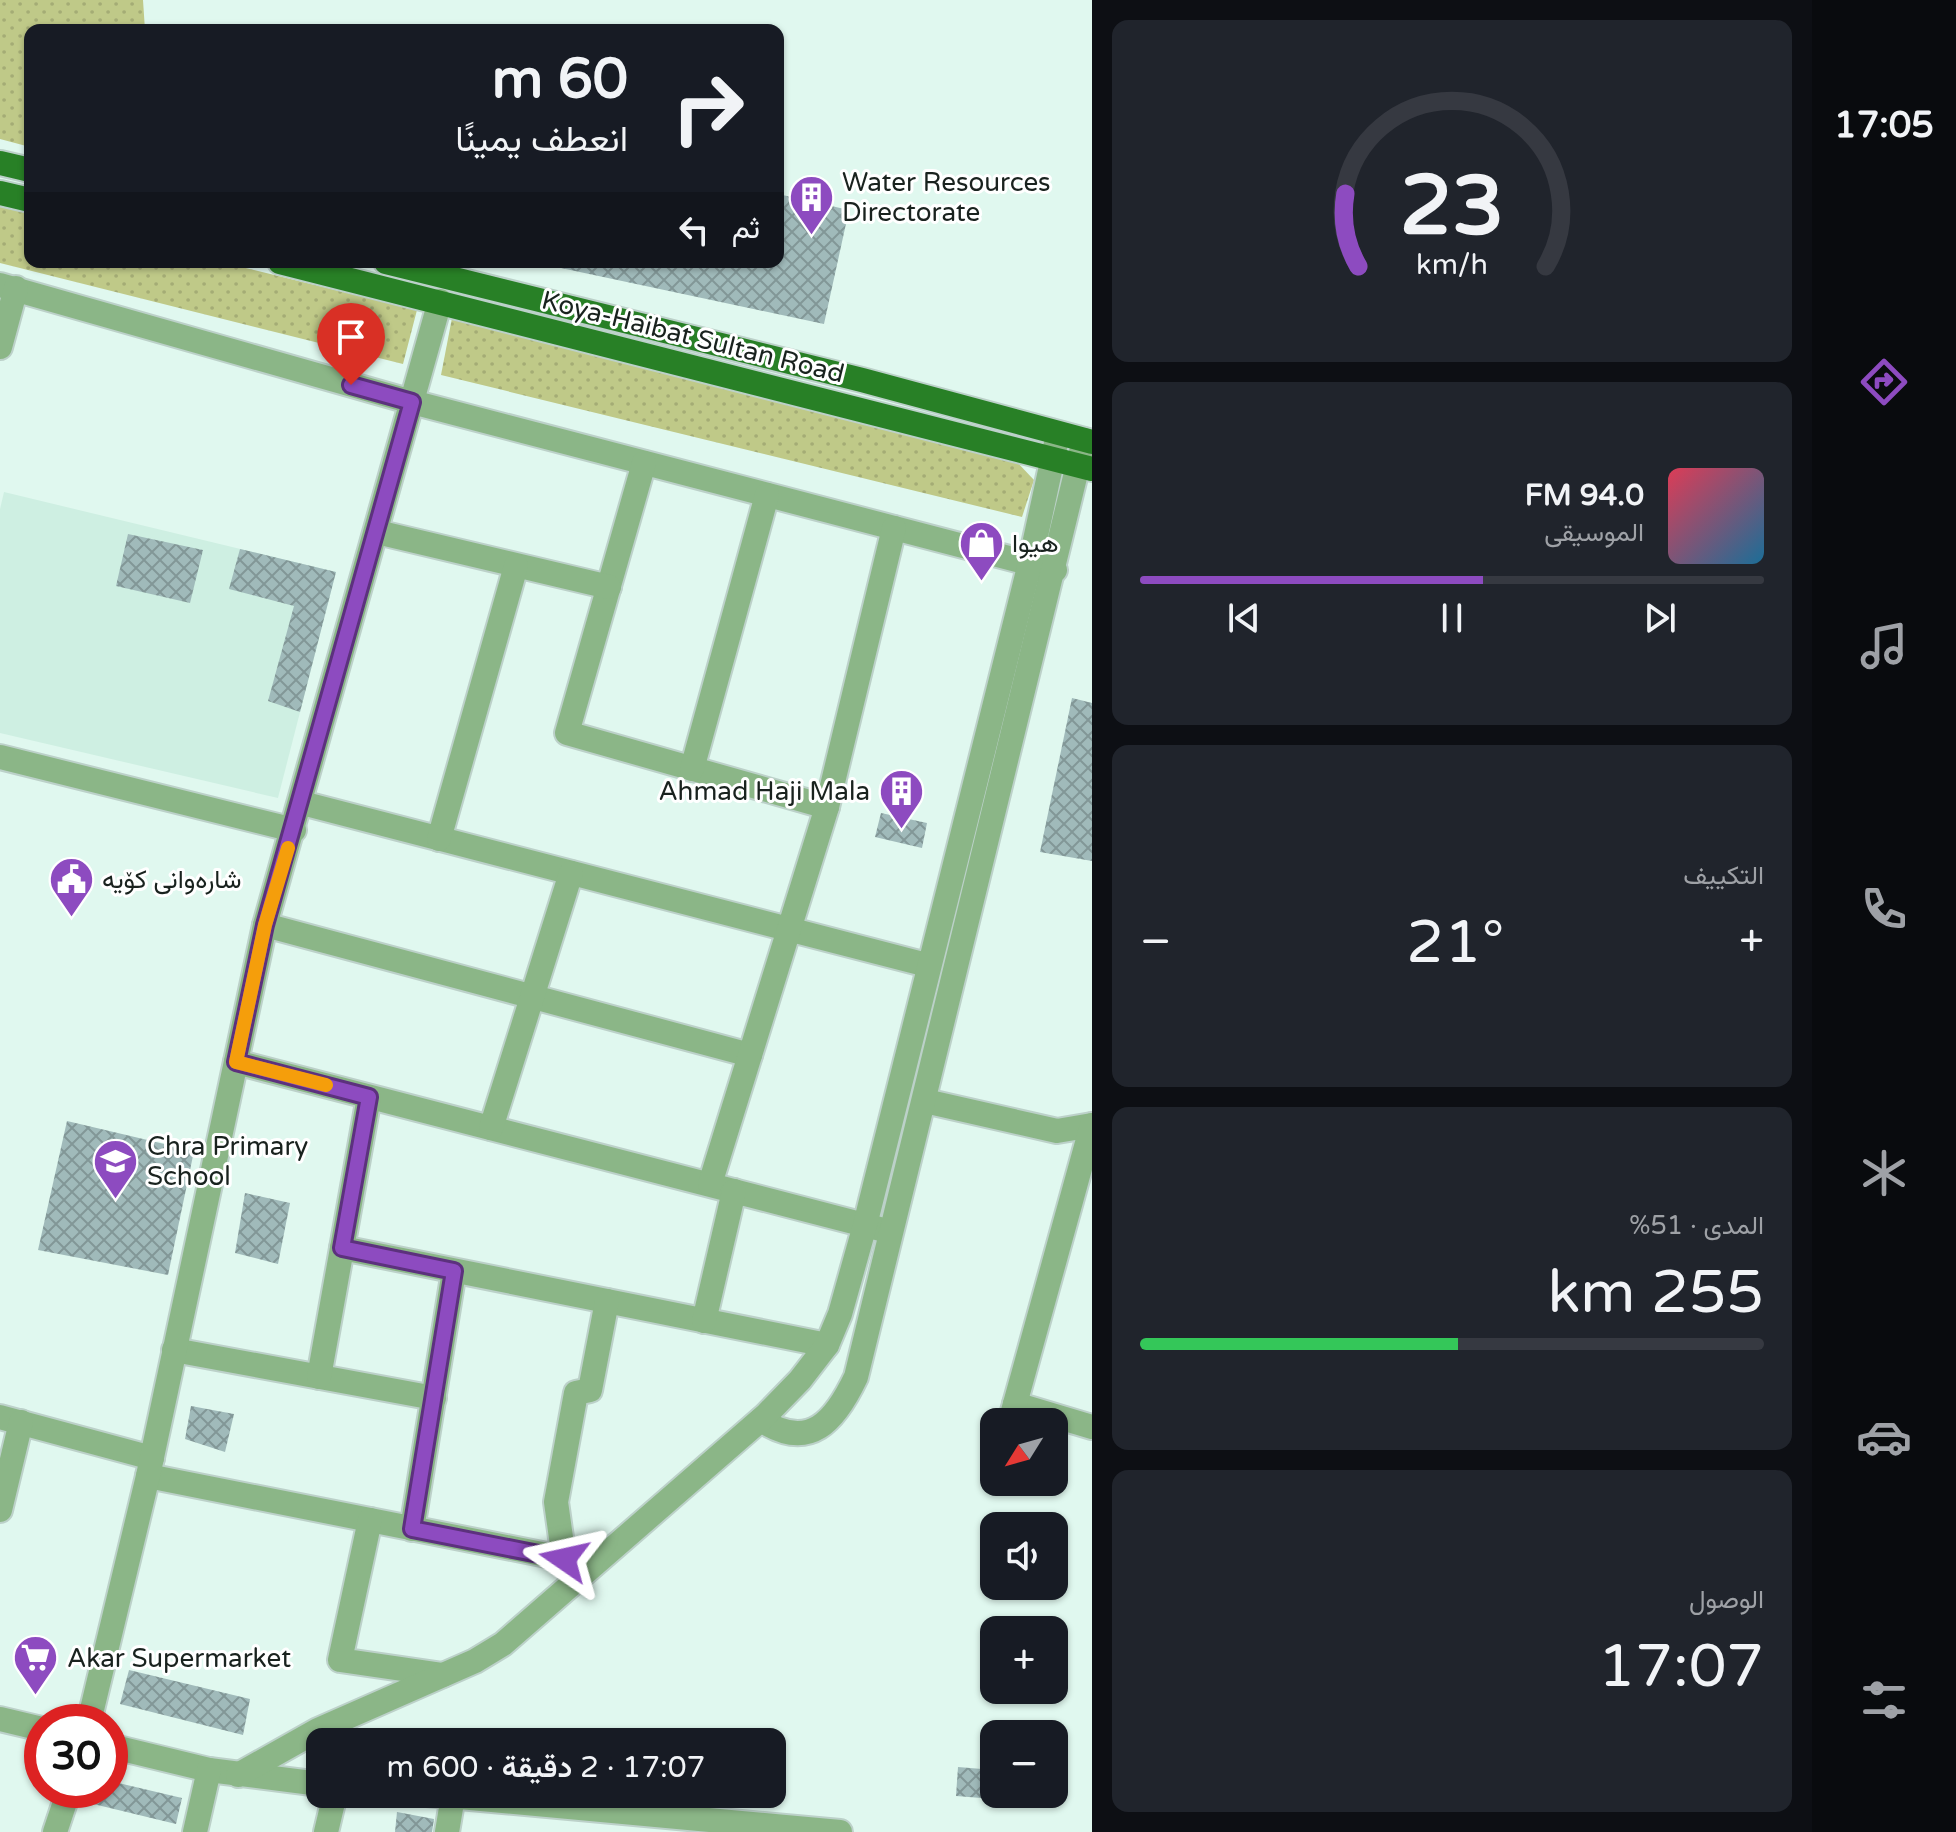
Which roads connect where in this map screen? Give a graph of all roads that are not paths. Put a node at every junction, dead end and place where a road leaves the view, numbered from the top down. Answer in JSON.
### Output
{"nodes":[{"id":1,"x":0,"y":163,"type":"edge"},
{"id":2,"x":24,"y":169,"type":"edge"},
{"id":3,"x":0,"y":193,"type":"edge"},
{"id":4,"x":24,"y":199,"type":"edge"},
{"id":5,"x":305,"y":268,"type":"edge"},
{"id":6,"x":410,"y":268,"type":"edge"},
{"id":7,"x":8,"y":286,"type":"edge"},
{"id":8,"x":440,"y":301,"type":"junction"},
{"id":9,"x":0,"y":347,"type":"edge"},
{"id":10,"x":412,"y":402,"type":"junction"},
{"id":11,"x":1058,"y":434,"type":"junction"},
{"id":12,"x":1088,"y":441,"type":"edge"},
{"id":13,"x":1054,"y":458,"type":"junction"},
{"id":14,"x":644,"y":463,"type":"junction"},
{"id":15,"x":1086,"y":467,"type":"edge"},
{"id":16,"x":767,"y":495,"type":"junction"},
{"id":17,"x":894,"y":528,"type":"junction"},
{"id":18,"x":377,"y":532,"type":"junction"},
{"id":19,"x":1030,"y":563,"type":"junction"},
{"id":20,"x":516,"y":566,"type":"junction"},
{"id":21,"x":1055,"y":570,"type":"junction"},
{"id":22,"x":609,"y":587,"type":"junction"},
{"id":23,"x":0,"y":757,"type":"edge"},
{"id":24,"x":692,"y":769,"type":"junction"},
{"id":25,"x":302,"y":803,"type":"junction"},
{"id":26,"x":827,"y":807,"type":"junction"},
{"id":27,"x":294,"y":830,"type":"junction"},
{"id":28,"x":439,"y":839,"type":"junction"},
{"id":29,"x":571,"y":873,"type":"junction"},
{"id":30,"x":265,"y":925,"type":"junction"},
{"id":31,"x":789,"y":929,"type":"junction"},
{"id":32,"x":927,"y":965,"type":"junction"},
{"id":33,"x":532,"y":996,"type":"junction"},
{"id":34,"x":750,"y":1055,"type":"junction"},
{"id":35,"x":236,"y":1062,"type":"junction"},
{"id":36,"x":369,"y":1097,"type":"junction"},
{"id":37,"x":922,"y":1113,"type":"junction"},
{"id":38,"x":891,"y":1117,"type":"junction"},
{"id":39,"x":1092,"y":1125,"type":"edge"},
{"id":40,"x":491,"y":1128,"type":"junction"},
{"id":41,"x":722,"y":1187,"type":"junction"},
{"id":42,"x":865,"y":1225,"type":"junction"},
{"id":43,"x":894,"y":1233,"type":"junction"},
{"id":44,"x":342,"y":1248,"type":"junction"},
{"id":45,"x":454,"y":1271,"type":"junction"},
{"id":46,"x":607,"y":1301,"type":"junction"},
{"id":47,"x":704,"y":1321,"type":"junction"},
{"id":48,"x":827,"y":1345,"type":"junction"},
{"id":49,"x":174,"y":1350,"type":"junction"},
{"id":50,"x":319,"y":1377,"type":"junction"},
{"id":51,"x":434,"y":1398,"type":"junction"},
{"id":52,"x":1013,"y":1408,"type":"edge"},
{"id":53,"x":10,"y":1420,"type":"edge"},
{"id":54,"x":761,"y":1420,"type":"junction"},
{"id":55,"x":1068,"y":1423,"type":"edge"},
{"id":56,"x":1092,"y":1427,"type":"edge"},
{"id":57,"x":150,"y":1467,"type":"junction"},
{"id":58,"x":0,"y":1510,"type":"edge"},
{"id":59,"x":370,"y":1520,"type":"junction"},
{"id":60,"x":412,"y":1529,"type":"junction"},
{"id":61,"x":564,"y":1559,"type":"junction"},
{"id":62,"x":592,"y":1564,"type":"junction"},
{"id":63,"x":446,"y":1675,"type":"junction"},
{"id":64,"x":93,"y":1704,"type":"edge"},
{"id":65,"x":0,"y":1719,"type":"edge"},
{"id":66,"x":24,"y":1725,"type":"edge"},
{"id":67,"x":128,"y":1750,"type":"edge"},
{"id":68,"x":209,"y":1770,"type":"junction"},
{"id":69,"x":238,"y":1775,"type":"junction"},
{"id":70,"x":306,"y":1782,"type":"edge"},
{"id":71,"x":63,"y":1808,"type":"edge"},
{"id":72,"x":332,"y":1808,"type":"edge"},
{"id":73,"x":451,"y":1808,"type":"edge"},
{"id":74,"x":518,"y":1808,"type":"edge"},
{"id":75,"x":588,"y":1821,"type":"edge"},
{"id":76,"x":55,"y":1832,"type":"edge"},
{"id":77,"x":195,"y":1832,"type":"edge"},
{"id":78,"x":326,"y":1832,"type":"edge"},
{"id":79,"x":447,"y":1832,"type":"edge"},
{"id":80,"x":840,"y":1832,"type":"edge"}],
"edges":[{"from":1,"to":2,"type":"main road"},
{"from":3,"to":4,"type":"main road"},
{"from":5,"to":8,"type":"main road","name":"Koya-Haibat Sultan Road"},
{"from":6,"to":11,"type":"main road","name":"Koya-Haibat Sultan Road"},
{"from":7,"to":9,"type":"street"},
{"from":7,"to":10,"type":"street"},
{"from":8,"to":10,"type":"street"},
{"from":8,"to":13,"type":"main road","name":"Koya-Haibat Sultan Road"},
{"from":10,"to":14,"type":"street"},
{"from":10,"to":18,"type":"street"},
{"from":11,"to":12,"type":"main road","name":"Koya-Haibat Sultan Road"},
{"from":11,"to":13,"type":"street"},
{"from":12,"to":15,"type":"street"},
{"from":13,"to":15,"type":"main road","name":"Koya-Haibat Sultan Road"},
{"from":13,"to":19,"type":"street"},
{"from":14,"to":16,"type":"street"},
{"from":14,"to":22,"type":"street"},
{"from":15,"to":21,"type":"street"},
{"from":16,"to":17,"type":"street"},
{"from":16,"to":24,"type":"street"},
{"from":17,"to":19,"type":"street"},
{"from":17,"to":26,"type":"street"},
{"from":18,"to":20,"type":"street"},
{"from":18,"to":25,"type":"street"},
{"from":19,"to":21,"type":"street"},
{"from":19,"to":32,"type":"street"},
{"from":20,"to":22,"type":"street"},
{"from":20,"to":28,"type":"street"},
{"from":21,"to":37,"type":"street"},
{"from":22,"to":24,"type":"street"},
{"from":23,"to":27,"type":"street"},
{"from":24,"to":26,"type":"street"},
{"from":25,"to":27,"type":"street"},
{"from":25,"to":28,"type":"street"},
{"from":26,"to":31,"type":"street"},
{"from":27,"to":30,"type":"street"},
{"from":28,"to":29,"type":"street"},
{"from":29,"to":31,"type":"street"},
{"from":29,"to":33,"type":"street"},
{"from":30,"to":33,"type":"street"},
{"from":30,"to":35,"type":"street"},
{"from":31,"to":32,"type":"street"},
{"from":31,"to":34,"type":"street"},
{"from":32,"to":38,"type":"street"},
{"from":33,"to":34,"type":"street"},
{"from":33,"to":40,"type":"street"},
{"from":34,"to":41,"type":"street"},
{"from":35,"to":36,"type":"street"},
{"from":35,"to":49,"type":"street"},
{"from":36,"to":40,"type":"street"},
{"from":36,"to":44,"type":"street"},
{"from":37,"to":38,"type":"street"},
{"from":37,"to":39,"type":"street"},
{"from":37,"to":43,"type":"street"},
{"from":38,"to":42,"type":"street"},
{"from":39,"to":52,"type":"street"},
{"from":40,"to":41,"type":"street"},
{"from":41,"to":42,"type":"street"},
{"from":41,"to":47,"type":"street"},
{"from":42,"to":43,"type":"street"},
{"from":42,"to":48,"type":"street"},
{"from":43,"to":54,"type":"street"},
{"from":44,"to":45,"type":"street"},
{"from":44,"to":50,"type":"street"},
{"from":45,"to":46,"type":"street"},
{"from":45,"to":51,"type":"street"},
{"from":46,"to":47,"type":"street"},
{"from":46,"to":61,"type":"street"},
{"from":47,"to":48,"type":"street"},
{"from":48,"to":54,"type":"street"},
{"from":49,"to":50,"type":"street"},
{"from":49,"to":57,"type":"street"},
{"from":50,"to":51,"type":"street"},
{"from":51,"to":60,"type":"street"},
{"from":53,"to":57,"type":"street"},
{"from":53,"to":58,"type":"street"},
{"from":54,"to":62,"type":"street"},
{"from":55,"to":56,"type":"street"},
{"from":57,"to":59,"type":"street"},
{"from":57,"to":64,"type":"street"},
{"from":59,"to":60,"type":"street"},
{"from":59,"to":63,"type":"street"},
{"from":60,"to":61,"type":"street"},
{"from":61,"to":62,"type":"street"},
{"from":62,"to":63,"type":"street"},
{"from":63,"to":69,"type":"street"},
{"from":65,"to":66,"type":"street"},
{"from":67,"to":68,"type":"street"},
{"from":68,"to":69,"type":"street"},
{"from":68,"to":77,"type":"street"},
{"from":69,"to":70,"type":"street"},
{"from":71,"to":76,"type":"street"},
{"from":72,"to":78,"type":"street"},
{"from":73,"to":79,"type":"street"},
{"from":74,"to":75,"type":"street"},
{"from":75,"to":80,"type":"street"}]}
